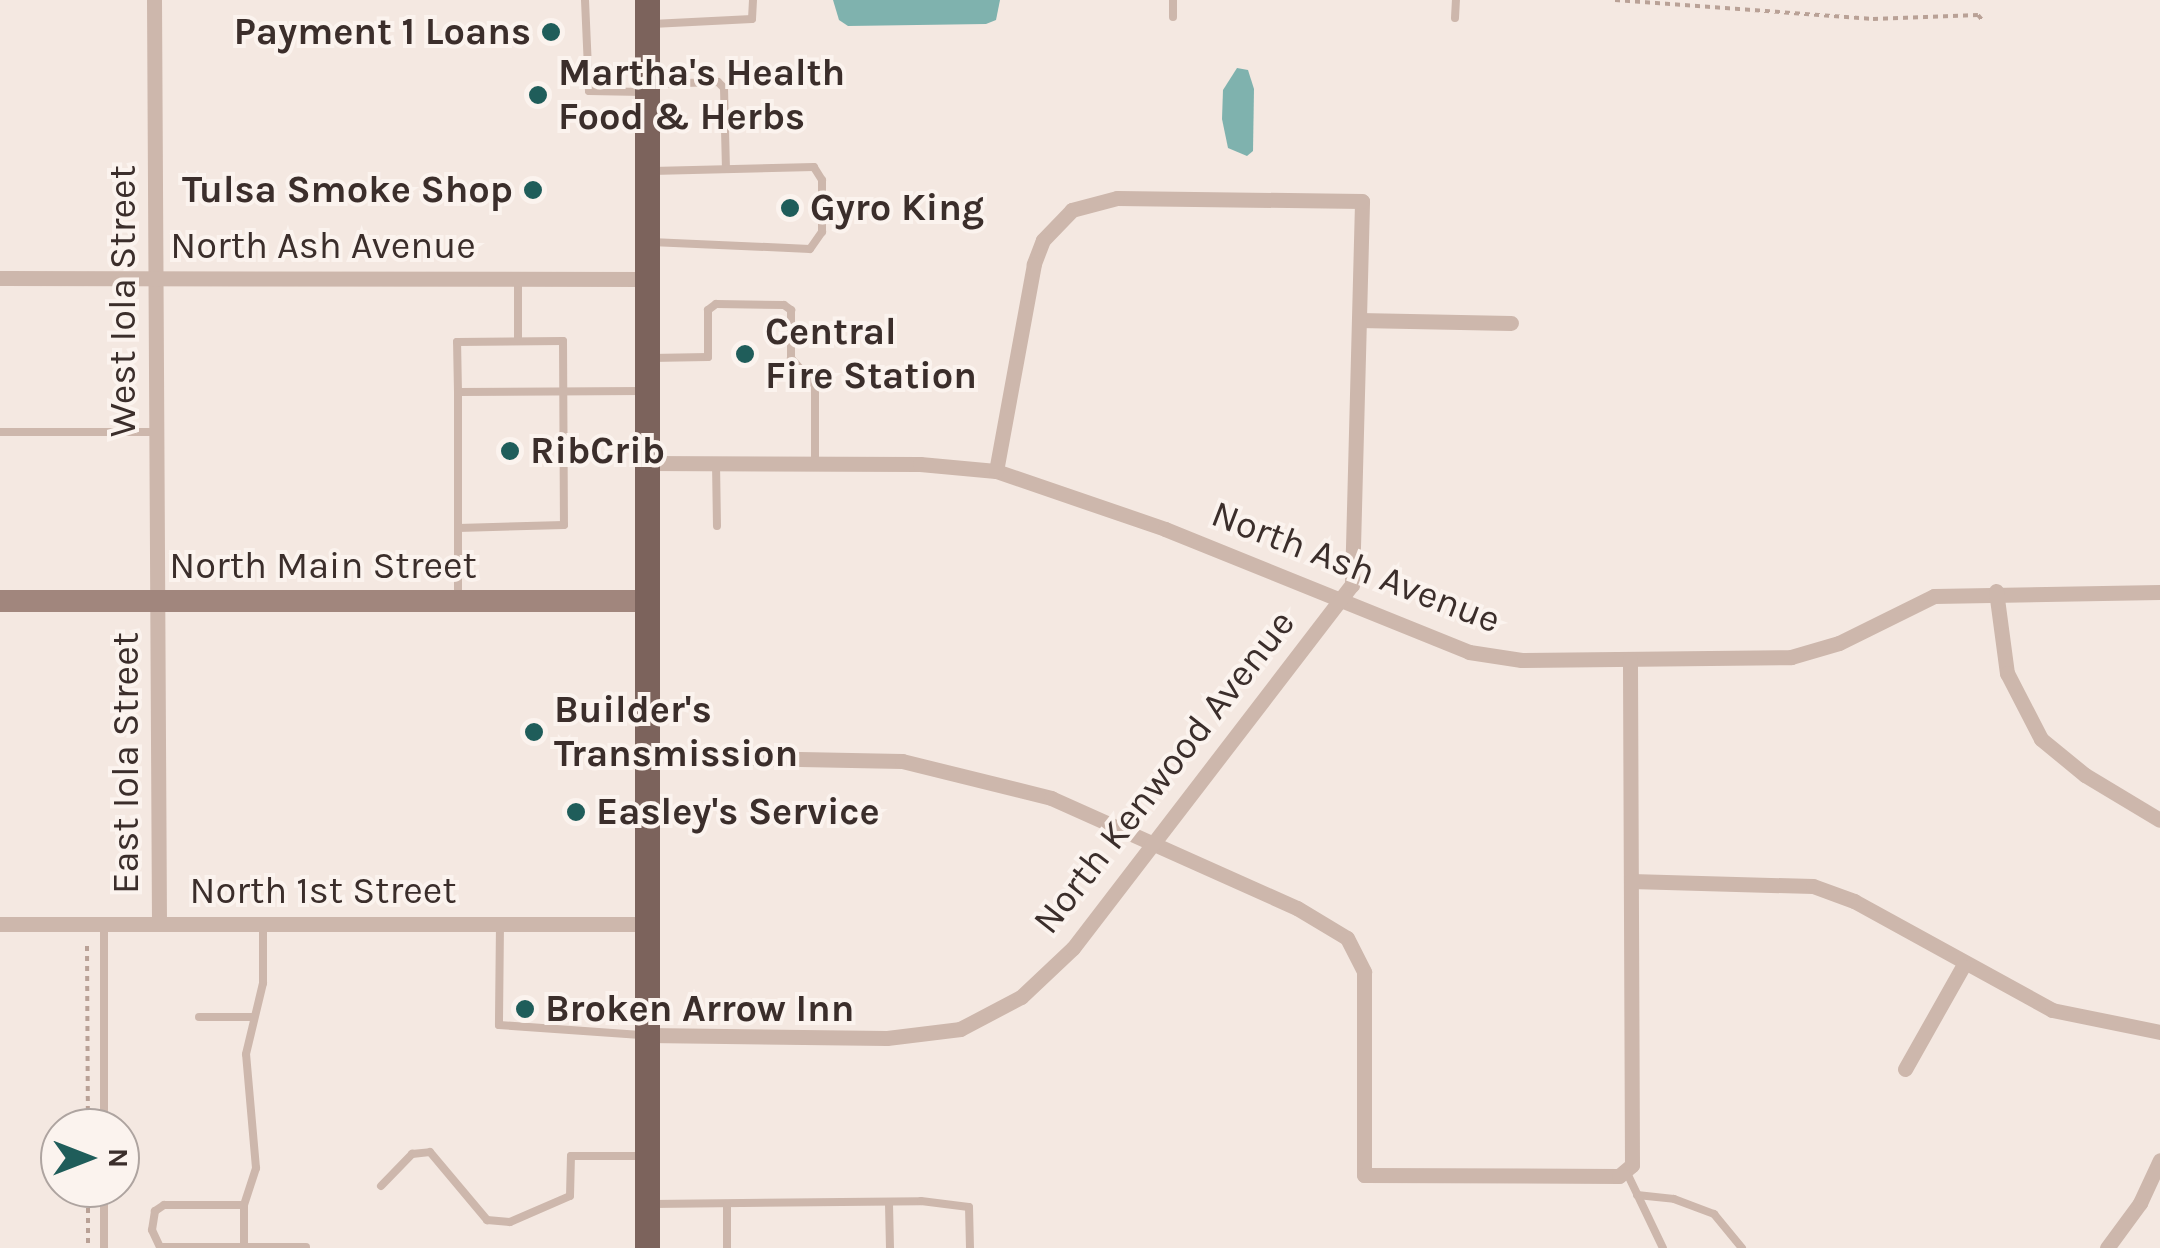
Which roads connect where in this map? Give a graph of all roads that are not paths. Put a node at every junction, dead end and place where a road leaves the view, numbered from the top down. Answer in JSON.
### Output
{"nodes":[{"id":1,"x":154,"y":0,"type":"edge"},
{"id":2,"x":585,"y":0,"type":"edge"},
{"id":3,"x":753,"y":0,"type":"edge"},
{"id":4,"x":1173,"y":0,"type":"edge"},
{"id":5,"x":1456,"y":0,"type":"edge"},
{"id":6,"x":647,"y":12,"type":"edge"},
{"id":7,"x":1173,"y":18,"type":"dead end"},
{"id":8,"x":1456,"y":18,"type":"dead end"},
{"id":9,"x":647,"y":88,"type":"junction"},
{"id":10,"x":726,"y":169,"type":"junction"},
{"id":11,"x":647,"y":172,"type":"junction"},
{"id":12,"x":647,"y":242,"type":"junction"},
{"id":13,"x":0,"y":278,"type":"edge"},
{"id":14,"x":156,"y":278,"type":"junction"},
{"id":15,"x":518,"y":279,"type":"junction"},
{"id":16,"x":647,"y":279,"type":"junction"},
{"id":17,"x":1359,"y":320,"type":"junction"},
{"id":18,"x":1511,"y":324,"type":"dead end"},
{"id":19,"x":518,"y":341,"type":"junction"},
{"id":20,"x":646,"y":358,"type":"junction"},
{"id":21,"x":563,"y":391,"type":"junction"},
{"id":22,"x":646,"y":391,"type":"junction"},
{"id":23,"x":458,"y":392,"type":"junction"},
{"id":24,"x":0,"y":432,"type":"edge"},
{"id":25,"x":156,"y":432,"type":"junction"},
{"id":26,"x":815,"y":462,"type":"junction"},
{"id":27,"x":646,"y":463,"type":"junction"},
{"id":28,"x":716,"y":463,"type":"junction"},
{"id":29,"x":996,"y":471,"type":"junction"},
{"id":30,"x":717,"y":526,"type":"dead end"},
{"id":31,"x":458,"y":528,"type":"junction"},
{"id":32,"x":1996,"y":591,"type":"junction"},
{"id":33,"x":2160,"y":592,"type":"edge"},
{"id":34,"x":1341,"y":600,"type":"junction"},
{"id":35,"x":0,"y":601,"type":"edge"},
{"id":36,"x":157,"y":601,"type":"junction"},
{"id":37,"x":458,"y":601,"type":"junction"},
{"id":38,"x":646,"y":602,"type":"junction"},
{"id":39,"x":1630,"y":658,"type":"junction"},
{"id":40,"x":647,"y":756,"type":"junction"},
{"id":41,"x":2160,"y":820,"type":"edge"},
{"id":42,"x":1154,"y":843,"type":"junction"},
{"id":43,"x":1631,"y":882,"type":"junction"},
{"id":44,"x":0,"y":924,"type":"edge"},
{"id":45,"x":104,"y":924,"type":"junction"},
{"id":46,"x":160,"y":924,"type":"junction"},
{"id":47,"x":264,"y":924,"type":"junction"},
{"id":48,"x":500,"y":924,"type":"junction"},
{"id":49,"x":647,"y":924,"type":"junction"},
{"id":50,"x":1963,"y":966,"type":"junction"},
{"id":51,"x":198,"y":1017,"type":"dead end"},
{"id":52,"x":252,"y":1017,"type":"junction"},
{"id":53,"x":2160,"y":1032,"type":"edge"},
{"id":54,"x":647,"y":1035,"type":"junction"},
{"id":55,"x":1905,"y":1069,"type":"dead end"},
{"id":56,"x":104,"y":1108,"type":"edge"},
{"id":57,"x":648,"y":1156,"type":"junction"},
{"id":58,"x":2160,"y":1160,"type":"edge"},
{"id":59,"x":1626,"y":1173,"type":"junction"},
{"id":60,"x":381,"y":1186,"type":"dead end"},
{"id":61,"x":1638,"y":1195,"type":"junction"},
{"id":62,"x":648,"y":1204,"type":"junction"},
{"id":63,"x":890,"y":1204,"type":"junction"},
{"id":64,"x":244,"y":1206,"type":"junction"},
{"id":65,"x":727,"y":1206,"type":"junction"},
{"id":66,"x":104,"y":1208,"type":"edge"},
{"id":67,"x":1662,"y":1244,"type":"edge"},
{"id":68,"x":104,"y":1248,"type":"edge"},
{"id":69,"x":244,"y":1248,"type":"edge"},
{"id":70,"x":306,"y":1248,"type":"edge"},
{"id":71,"x":648,"y":1248,"type":"edge"},
{"id":72,"x":728,"y":1248,"type":"edge"},
{"id":73,"x":890,"y":1248,"type":"edge"},
{"id":74,"x":970,"y":1248,"type":"edge"},
{"id":75,"x":1650,"y":1248,"type":"edge"},
{"id":76,"x":1742,"y":1248,"type":"edge"},
{"id":77,"x":2107,"y":1248,"type":"edge"}],
"edges":[{"from":1,"to":14,"type":"street","name":"West Iola Street"},
{"from":2,"to":9,"type":"lane"},
{"from":3,"to":6,"type":"lane"},
{"from":4,"to":7,"type":"lane"},
{"from":5,"to":8,"type":"lane"},
{"from":6,"to":9,"type":"main road"},
{"from":9,"to":10,"type":"lane"},
{"from":9,"to":11,"type":"main road"},
{"from":10,"to":11,"type":"lane"},
{"from":10,"to":12,"type":"lane"},
{"from":11,"to":12,"type":"main road"},
{"from":12,"to":16,"type":"main road"},
{"from":13,"to":14,"type":"street","name":"North Ash Avenue"},
{"from":14,"to":15,"type":"street","name":"North Ash Avenue"},
{"from":14,"to":25,"type":"street","name":"West Iola Street"},
{"from":15,"to":16,"type":"street","name":"North Ash Avenue"},
{"from":15,"to":19,"type":"lane"},
{"from":16,"to":20,"type":"main road"},
{"from":17,"to":18,"type":"street"},
{"from":17,"to":29,"type":"street","name":"North Kenwood Avenue"},
{"from":17,"to":34,"type":"street","name":"North Kenwood Avenue"},
{"from":19,"to":21,"type":"lane"},
{"from":19,"to":23,"type":"lane"},
{"from":20,"to":22,"type":"main road"},
{"from":20,"to":26,"type":"lane"},
{"from":21,"to":22,"type":"lane"},
{"from":21,"to":23,"type":"lane"},
{"from":21,"to":31,"type":"lane"},
{"from":22,"to":27,"type":"main road"},
{"from":23,"to":31,"type":"lane"},
{"from":24,"to":25,"type":"lane"},
{"from":25,"to":36,"type":"street","name":"West Iola Street"},
{"from":26,"to":28,"type":"street","name":"North Ash Avenue"},
{"from":26,"to":29,"type":"street","name":"North Ash Avenue"},
{"from":27,"to":28,"type":"street","name":"North Ash Avenue"},
{"from":27,"to":38,"type":"main road"},
{"from":28,"to":30,"type":"lane"},
{"from":29,"to":34,"type":"street","name":"North Ash Avenue"},
{"from":31,"to":37,"type":"lane"},
{"from":32,"to":33,"type":"street","name":"North Ash Avenue"},
{"from":32,"to":39,"type":"street","name":"North Ash Avenue"},
{"from":32,"to":41,"type":"street"},
{"from":34,"to":39,"type":"street","name":"North Ash Avenue"},
{"from":34,"to":42,"type":"street","name":"North Kenwood Avenue"},
{"from":35,"to":36,"type":"main road","name":"North Main Street"},
{"from":36,"to":37,"type":"main road","name":"North Main Street"},
{"from":36,"to":46,"type":"street","name":"East Iola Street"},
{"from":37,"to":38,"type":"main road","name":"North Main Street"},
{"from":38,"to":40,"type":"main road"},
{"from":39,"to":43,"type":"street"},
{"from":40,"to":42,"type":"street"},
{"from":40,"to":49,"type":"main road"},
{"from":42,"to":54,"type":"street","name":"North Kenwood Avenue"},
{"from":42,"to":59,"type":"street"},
{"from":43,"to":50,"type":"street"},
{"from":43,"to":59,"type":"street"},
{"from":44,"to":45,"type":"street","name":"North 1st Street"},
{"from":45,"to":46,"type":"street","name":"North 1st Street"},
{"from":45,"to":56,"type":"lane"},
{"from":46,"to":47,"type":"street","name":"North 1st Street"},
{"from":47,"to":48,"type":"street","name":"North 1st Street"},
{"from":47,"to":52,"type":"lane"},
{"from":48,"to":49,"type":"street","name":"North 1st Street"},
{"from":48,"to":54,"type":"lane"},
{"from":49,"to":54,"type":"main road"},
{"from":50,"to":53,"type":"street"},
{"from":50,"to":55,"type":"street"},
{"from":51,"to":52,"type":"lane"},
{"from":52,"to":64,"type":"lane"},
{"from":54,"to":57,"type":"main road"},
{"from":57,"to":60,"type":"lane"},
{"from":57,"to":62,"type":"main road"},
{"from":58,"to":77,"type":"street"},
{"from":59,"to":61,"type":"lane"},
{"from":61,"to":67,"type":"lane"},
{"from":61,"to":76,"type":"lane"},
{"from":62,"to":65,"type":"lane"},
{"from":62,"to":71,"type":"main road"},
{"from":63,"to":65,"type":"lane"},
{"from":63,"to":73,"type":"lane"},
{"from":63,"to":74,"type":"lane"},
{"from":64,"to":69,"type":"lane"},
{"from":64,"to":69,"type":"lane"},
{"from":65,"to":72,"type":"lane"},
{"from":66,"to":68,"type":"lane"},
{"from":67,"to":75,"type":"lane"},
{"from":69,"to":70,"type":"lane"}]}
